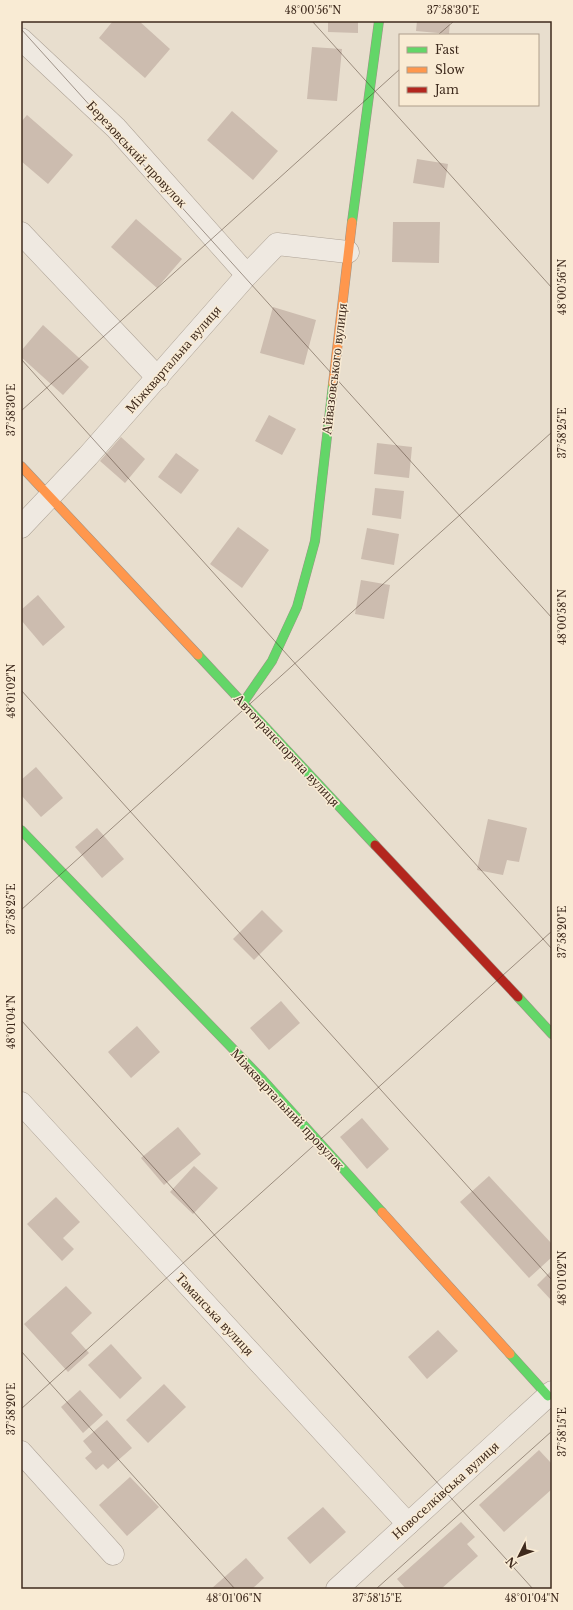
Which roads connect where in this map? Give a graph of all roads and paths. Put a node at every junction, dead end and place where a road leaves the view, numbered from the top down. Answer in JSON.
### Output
{"nodes":[{"id":1,"x":379,"y":21,"type":"edge"},
{"id":2,"x":21,"y":38,"type":"edge"},
{"id":3,"x":21,"y":233,"type":"edge"},
{"id":4,"x":348,"y":252,"type":"junction"},
{"id":5,"x":247,"y":276,"type":"junction"},
{"id":6,"x":158,"y":378,"type":"junction"},
{"id":7,"x":21,"y":466,"type":"edge"},
{"id":8,"x":50,"y":497,"type":"junction"},
{"id":9,"x":21,"y":527,"type":"edge"},
{"id":10,"x":243,"y":703,"type":"junction"},
{"id":11,"x":21,"y":830,"type":"edge"},
{"id":12,"x":552,"y":1034,"type":"edge"},
{"id":13,"x":21,"y":1103,"type":"edge"},
{"id":14,"x":550,"y":1394,"type":"edge"},
{"id":15,"x":21,"y":1452,"type":"edge"},
{"id":16,"x":408,"y":1524,"type":"junction"},
{"id":17,"x":113,"y":1554,"type":"dead end"},
{"id":18,"x":337,"y":1589,"type":"edge"}],
"edges":[{"from":1,"to":4,"type":"street","name":"Айвазовського вулиця"},
{"from":2,"to":5,"type":"street","name":"Березовський провулок"},
{"from":3,"to":6,"type":"street"},
{"from":4,"to":5,"type":"street","name":"Міжквартальна вулиця"},
{"from":4,"to":10,"type":"street","name":"Айвазовського вулиця"},
{"from":5,"to":6,"type":"street","name":"Міжквартальна вулиця"},
{"from":6,"to":8,"type":"street","name":"Міжквартальна вулиця"},
{"from":7,"to":8,"type":"street","name":"Автотранспортна вулиця"},
{"from":8,"to":9,"type":"street","name":"Міжквартальна вулиця"},
{"from":8,"to":10,"type":"street","name":"Автотранспортна вулиця"},
{"from":10,"to":12,"type":"street","name":"Автотранспортна вулиця"},
{"from":11,"to":14,"type":"street","name":"Міжквартальний провулок"},
{"from":13,"to":16,"type":"street","name":"Таманська вулиця"},
{"from":14,"to":16,"type":"street","name":"Новоселківська вулиця"},
{"from":15,"to":17,"type":"street"},
{"from":16,"to":18,"type":"street","name":"Новоселківська вулиця"}]}
